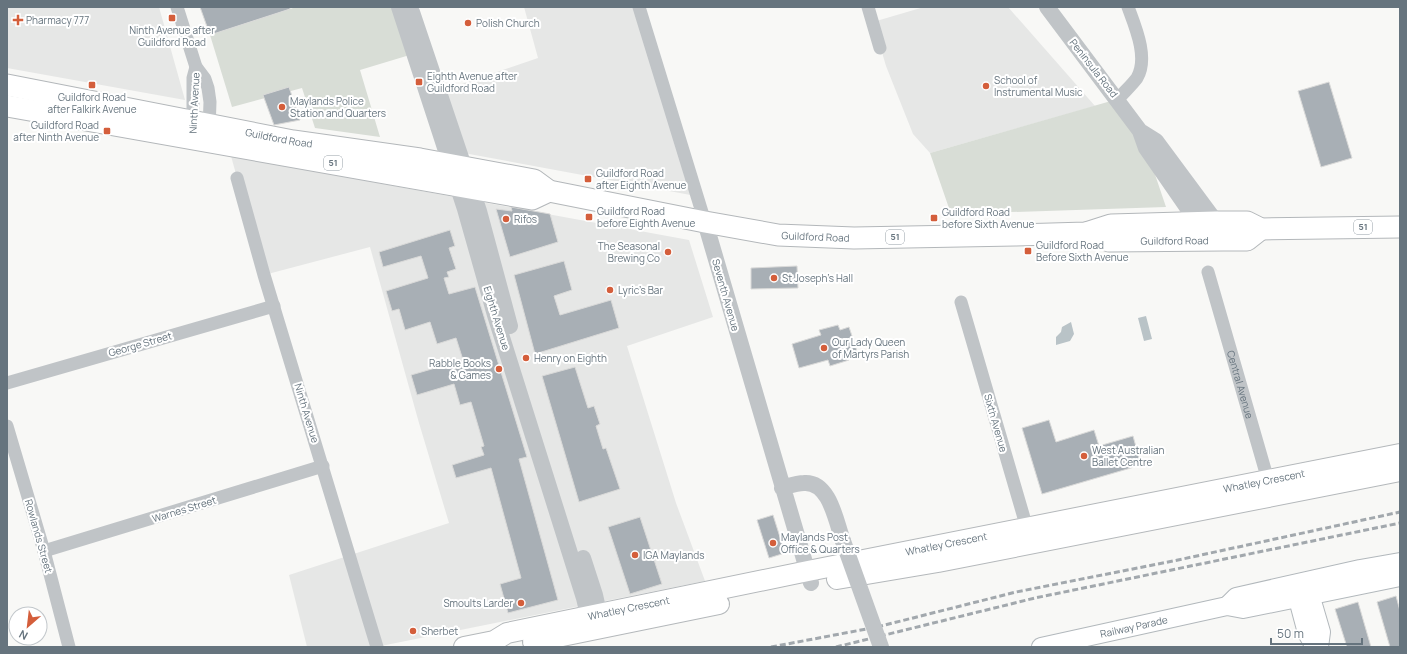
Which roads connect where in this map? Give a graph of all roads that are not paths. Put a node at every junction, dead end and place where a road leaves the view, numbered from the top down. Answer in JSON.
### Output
{"nodes":[{"id":1,"x":177,"y":7,"type":"edge"},
{"id":2,"x":399,"y":7,"type":"edge"},
{"id":3,"x":410,"y":7,"type":"edge"},
{"id":4,"x":639,"y":7,"type":"edge"},
{"id":5,"x":868,"y":7,"type":"edge"},
{"id":6,"x":1047,"y":7,"type":"edge"},
{"id":7,"x":1128,"y":7,"type":"edge"},
{"id":8,"x":880,"y":48,"type":"dead end"},
{"id":9,"x":7,"y":85,"type":"edge"},
{"id":10,"x":1118,"y":99,"type":"junction"},
{"id":11,"x":7,"y":106,"type":"edge"},
{"id":12,"x":200,"y":132,"type":"junction"},
{"id":13,"x":461,"y":176,"type":"junction"},
{"id":14,"x":237,"y":178,"type":"dead end"},
{"id":15,"x":705,"y":222,"type":"junction"},
{"id":16,"x":1400,"y":227,"type":"edge"},
{"id":17,"x":1212,"y":228,"type":"junction"},
{"id":18,"x":1086,"y":233,"type":"junction"},
{"id":19,"x":1208,"y":272,"type":"dead end"},
{"id":20,"x":961,"y":302,"type":"dead end"},
{"id":21,"x":274,"y":306,"type":"junction"},
{"id":22,"x":7,"y":383,"type":"edge"},
{"id":23,"x":7,"y":426,"type":"edge"},
{"id":24,"x":1400,"y":454,"type":"edge"},
{"id":25,"x":323,"y":466,"type":"junction"},
{"id":26,"x":1400,"y":471,"type":"edge"},
{"id":27,"x":782,"y":488,"type":"junction"},
{"id":28,"x":1270,"y":489,"type":"junction"},
{"id":29,"x":1030,"y":536,"type":"junction"},
{"id":30,"x":44,"y":551,"type":"junction"},
{"id":31,"x":1400,"y":562,"type":"edge"},
{"id":32,"x":1400,"y":576,"type":"edge"},
{"id":33,"x":809,"y":577,"type":"junction"},
{"id":34,"x":1302,"y":590,"type":"junction"},
{"id":35,"x":596,"y":622,"type":"junction"},
{"id":36,"x":1078,"y":643,"type":"edge"},
{"id":37,"x":68,"y":647,"type":"edge"},
{"id":38,"x":377,"y":647,"type":"edge"},
{"id":39,"x":464,"y":647,"type":"edge"},
{"id":40,"x":881,"y":647,"type":"edge"},
{"id":41,"x":1041,"y":647,"type":"edge"},
{"id":42,"x":1315,"y":647,"type":"edge"},
{"id":43,"x":1319,"y":647,"type":"edge"}],
"edges":[{"from":1,"to":12,"type":"street","name":"Ninth Avenue"},
{"from":2,"to":13,"type":"street","name":"Eighth Avenue"},
{"from":3,"to":13,"type":"street","name":"Eighth Avenue"},
{"from":4,"to":15,"type":"street","name":"Seventh Avenue"},
{"from":5,"to":8,"type":"street"},
{"from":6,"to":10,"type":"street","name":"Peninsula Road"},
{"from":7,"to":10,"type":"street"},
{"from":9,"to":12,"type":"highway","name":"Guildford Road","number":"51"},
{"from":10,"to":17,"type":"street","name":"Peninsula Road"},
{"from":11,"to":12,"type":"highway","name":"Guildford Road","number":"51"},
{"from":12,"to":13,"type":"highway","name":"Guildford Road","number":"51"},
{"from":13,"to":15,"type":"highway","name":"Guildford Road","number":"51"},
{"from":13,"to":35,"type":"street","name":"Eighth Avenue"},
{"from":14,"to":21,"type":"street","name":"Ninth Avenue"},
{"from":15,"to":18,"type":"highway","name":"Guildford Road","number":"51"},
{"from":15,"to":27,"type":"street","name":"Seventh Avenue"},
{"from":16,"to":17,"type":"highway","name":"Guildford Road","number":"51"},
{"from":17,"to":18,"type":"highway","name":"Guildford Road","number":"51"},
{"from":17,"to":18,"type":"highway","name":"Guildford Road","number":"51"},
{"from":19,"to":28,"type":"street","name":"Central Avenue"},
{"from":20,"to":29,"type":"street","name":"Sixth Avenue"},
{"from":21,"to":22,"type":"street","name":"George Street"},
{"from":21,"to":25,"type":"street","name":"Ninth Avenue"},
{"from":23,"to":30,"type":"street","name":"Rowlands Street"},
{"from":24,"to":28,"type":"main road","name":"Whatley Crescent"},
{"from":25,"to":30,"type":"street","name":"Warnes Street"},
{"from":25,"to":38,"type":"street","name":"Ninth Avenue"},
{"from":26,"to":28,"type":"main road","name":"Whatley Crescent"},
{"from":27,"to":33,"type":"street","name":"Seventh Avenue"},
{"from":27,"to":40,"type":"street","bridge":true},
{"from":28,"to":29,"type":"main road","name":"Whatley Crescent"},
{"from":29,"to":33,"type":"main road","name":"Whatley Crescent"},
{"from":30,"to":37,"type":"street","name":"Rowlands Street"},
{"from":31,"to":34,"type":"main road","name":"Railway Parade"},
{"from":32,"to":34,"type":"main road","name":"Railway Parade"},
{"from":33,"to":35,"type":"main road","name":"Whatley Crescent"},
{"from":34,"to":36,"type":"main road","name":"Railway Parade"},
{"from":34,"to":42,"type":"main road"},
{"from":34,"to":43,"type":"main road"},
{"from":35,"to":39,"type":"main road","name":"Whatley Crescent"},
{"from":36,"to":41,"type":"main road","name":"Railway Parade"}]}
